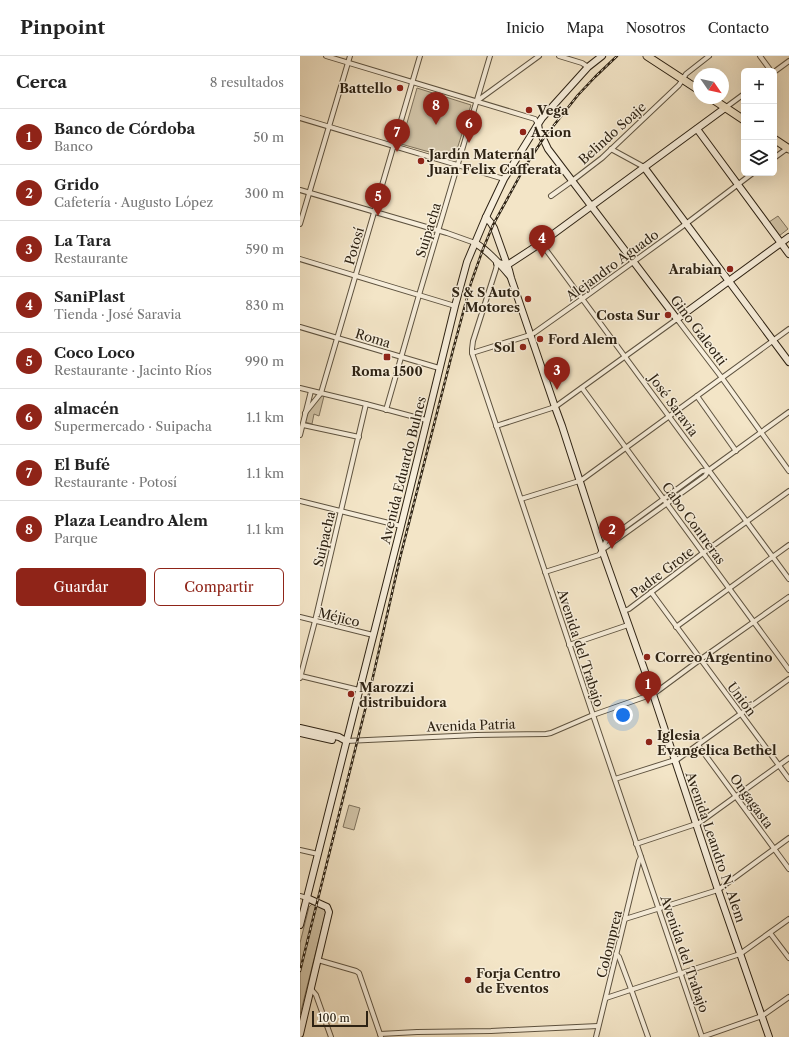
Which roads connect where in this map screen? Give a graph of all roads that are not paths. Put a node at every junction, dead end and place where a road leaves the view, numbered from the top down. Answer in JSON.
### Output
{"nodes":[{"id":1,"x":326,"y":56,"type":"edge"},
{"id":2,"x":350,"y":56,"type":"edge"},
{"id":3,"x":420,"y":56,"type":"edge"},
{"id":4,"x":490,"y":56,"type":"edge"},
{"id":5,"x":539,"y":56,"type":"edge"},
{"id":6,"x":559,"y":56,"type":"edge"},
{"id":7,"x":602,"y":56,"type":"edge"},
{"id":8,"x":647,"y":56,"type":"edge"},
{"id":9,"x":709,"y":56,"type":"edge"},
{"id":10,"x":760,"y":56,"type":"edge"},
{"id":11,"x":348,"y":62,"type":"junction"},
{"id":12,"x":789,"y":62,"type":"edge"},
{"id":13,"x":588,"y":67,"type":"junction"},
{"id":14,"x":770,"y":68,"type":"edge"},
{"id":15,"x":777,"y":70,"type":"edge"},
{"id":16,"x":682,"y":80,"type":"junction"},
{"id":17,"x":413,"y":82,"type":"junction"},
{"id":18,"x":693,"y":86,"type":"edge"},
{"id":19,"x":741,"y":96,"type":"edge"},
{"id":20,"x":476,"y":101,"type":"junction"},
{"id":21,"x":719,"y":104,"type":"edge"},
{"id":22,"x":725,"y":108,"type":"junction"},
{"id":23,"x":300,"y":118,"type":"edge"},
{"id":24,"x":741,"y":118,"type":"edge"},
{"id":25,"x":538,"y":124,"type":"junction"},
{"id":26,"x":328,"y":126,"type":"junction"},
{"id":27,"x":697,"y":129,"type":"junction"},
{"id":28,"x":776,"y":140,"type":"edge"},
{"id":29,"x":394,"y":146,"type":"junction"},
{"id":30,"x":789,"y":148,"type":"edge"},
{"id":31,"x":611,"y":149,"type":"junction"},
{"id":32,"x":777,"y":156,"type":"edge"},
{"id":33,"x":458,"y":165,"type":"junction"},
{"id":34,"x":644,"y":167,"type":"junction"},
{"id":35,"x":749,"y":176,"type":"edge"},
{"id":36,"x":504,"y":179,"type":"junction"},
{"id":37,"x":572,"y":181,"type":"junction"},
{"id":38,"x":737,"y":184,"type":"junction"},
{"id":39,"x":300,"y":190,"type":"edge"},
{"id":40,"x":310,"y":193,"type":"junction"},
{"id":41,"x":551,"y":196,"type":"dead end"},
{"id":42,"x":591,"y":206,"type":"junction"},
{"id":43,"x":375,"y":212,"type":"junction"},
{"id":44,"x":486,"y":217,"type":"junction"},
{"id":45,"x":687,"y":223,"type":"junction"},
{"id":46,"x":300,"y":224,"type":"edge"},
{"id":47,"x":438,"y":230,"type":"junction"},
{"id":48,"x":789,"y":237,"type":"edge"},
{"id":49,"x":475,"y":243,"type":"junction"},
{"id":50,"x":541,"y":243,"type":"junction"},
{"id":51,"x":781,"y":243,"type":"junction"},
{"id":52,"x":789,"y":254,"type":"edge"},
{"id":53,"x":300,"y":259,"type":"edge"},
{"id":54,"x":634,"y":262,"type":"junction"},
{"id":55,"x":497,"y":263,"type":"junction"},
{"id":56,"x":507,"y":264,"type":"junction"},
{"id":57,"x":356,"y":276,"type":"junction"},
{"id":58,"x":511,"y":278,"type":"junction"},
{"id":59,"x":729,"y":281,"type":"junction"},
{"id":60,"x":419,"y":295,"type":"junction"},
{"id":61,"x":582,"y":299,"type":"junction"},
{"id":62,"x":455,"y":306,"type":"junction"},
{"id":63,"x":677,"y":319,"type":"junction"},
{"id":64,"x":300,"y":327,"type":"edge"},
{"id":65,"x":789,"y":329,"type":"edge"},
{"id":66,"x":530,"y":335,"type":"junction"},
{"id":67,"x":338,"y":338,"type":"junction"},
{"id":68,"x":773,"y":341,"type":"junction"},
{"id":69,"x":472,"y":354,"type":"junction"},
{"id":70,"x":625,"y":356,"type":"junction"},
{"id":71,"x":401,"y":357,"type":"junction"},
{"id":72,"x":789,"y":362,"type":"edge"},
{"id":73,"x":440,"y":368,"type":"junction"},
{"id":74,"x":722,"y":378,"type":"junction"},
{"id":75,"x":300,"y":388,"type":"edge"},
{"id":76,"x":582,"y":388,"type":"junction"},
{"id":77,"x":311,"y":391,"type":"junction"},
{"id":78,"x":321,"y":393,"type":"junction"},
{"id":79,"x":697,"y":396,"type":"junction"},
{"id":80,"x":366,"y":404,"type":"junction"},
{"id":81,"x":555,"y":407,"type":"junction"},
{"id":82,"x":386,"y":410,"type":"junction"},
{"id":83,"x":789,"y":412,"type":"edge"},
{"id":84,"x":305,"y":413,"type":"junction"},
{"id":85,"x":669,"y":416,"type":"junction"},
{"id":86,"x":426,"y":420,"type":"junction"},
{"id":87,"x":302,"y":425,"type":"junction"},
{"id":88,"x":496,"y":426,"type":"junction"},
{"id":89,"x":761,"y":432,"type":"junction"},
{"id":90,"x":300,"y":435,"type":"edge"},
{"id":91,"x":359,"y":437,"type":"junction"},
{"id":92,"x":626,"y":448,"type":"junction"},
{"id":93,"x":736,"y":451,"type":"junction"},
{"id":94,"x":709,"y":470,"type":"junction"},
{"id":95,"x":789,"y":471,"type":"edge"},
{"id":96,"x":579,"y":480,"type":"junction"},
{"id":97,"x":789,"y":491,"type":"edge"},
{"id":98,"x":521,"y":499,"type":"junction"},
{"id":99,"x":300,"y":501,"type":"edge"},
{"id":100,"x":665,"y":501,"type":"junction"},
{"id":101,"x":341,"y":511,"type":"junction"},
{"id":102,"x":747,"y":522,"type":"junction"},
{"id":103,"x":401,"y":526,"type":"junction"},
{"id":104,"x":789,"y":545,"type":"edge"},
{"id":105,"x":602,"y":550,"type":"junction"},
{"id":106,"x":703,"y":554,"type":"junction"},
{"id":107,"x":773,"y":557,"type":"junction"},
{"id":108,"x":545,"y":572,"type":"junction"},
{"id":109,"x":789,"y":579,"type":"edge"},
{"id":110,"x":729,"y":588,"type":"junction"},
{"id":111,"x":651,"y":592,"type":"junction"},
{"id":112,"x":789,"y":597,"type":"edge"},
{"id":113,"x":624,"y":611,"type":"junction"},
{"id":114,"x":300,"y":617,"type":"edge"},
{"id":115,"x":315,"y":621,"type":"junction"},
{"id":116,"x":754,"y":622,"type":"junction"},
{"id":117,"x":628,"y":625,"type":"junction"},
{"id":118,"x":676,"y":627,"type":"junction"},
{"id":119,"x":373,"y":635,"type":"junction"},
{"id":120,"x":569,"y":644,"type":"junction"},
{"id":121,"x":701,"y":659,"type":"junction"},
{"id":122,"x":789,"y":670,"type":"edge"},
{"id":123,"x":300,"y":677,"type":"edge"},
{"id":124,"x":789,"y":679,"type":"edge"},
{"id":125,"x":359,"y":690,"type":"junction"},
{"id":126,"x":653,"y":694,"type":"junction"},
{"id":127,"x":741,"y":714,"type":"junction"},
{"id":128,"x":593,"y":715,"type":"junction"},
{"id":129,"x":300,"y":728,"type":"edge"},
{"id":130,"x":300,"y":733,"type":"edge"},
{"id":131,"x":346,"y":741,"type":"junction"},
{"id":132,"x":698,"y":745,"type":"junction"},
{"id":133,"x":789,"y":758,"type":"edge"},
{"id":134,"x":675,"y":760,"type":"junction"},
{"id":135,"x":779,"y":765,"type":"junction"},
{"id":136,"x":789,"y":778,"type":"edge"},
{"id":137,"x":615,"y":779,"type":"junction"},
{"id":138,"x":736,"y":797,"type":"junction"},
{"id":139,"x":696,"y":824,"type":"junction"},
{"id":140,"x":789,"y":838,"type":"edge"},
{"id":141,"x":636,"y":844,"type":"junction"},
{"id":142,"x":774,"y":849,"type":"junction"},
{"id":143,"x":300,"y":850,"type":"edge"},
{"id":144,"x":318,"y":854,"type":"junction"},
{"id":145,"x":641,"y":856,"type":"junction"},
{"id":146,"x":789,"y":869,"type":"edge"},
{"id":147,"x":718,"y":890,"type":"junction"},
{"id":148,"x":300,"y":896,"type":"edge"},
{"id":149,"x":307,"y":898,"type":"junction"},
{"id":150,"x":659,"y":909,"type":"junction"},
{"id":151,"x":625,"y":919,"type":"junction"},
{"id":152,"x":789,"y":919,"type":"edge"},
{"id":153,"x":300,"y":925,"type":"edge"},
{"id":154,"x":770,"y":933,"type":"junction"},
{"id":155,"x":616,"y":954,"type":"junction"},
{"id":156,"x":740,"y":954,"type":"junction"},
{"id":157,"x":789,"y":958,"type":"edge"},
{"id":158,"x":318,"y":960,"type":"junction"},
{"id":159,"x":680,"y":973,"type":"junction"},
{"id":160,"x":311,"y":989,"type":"junction"},
{"id":161,"x":631,"y":989,"type":"junction"},
{"id":162,"x":789,"y":997,"type":"edge"},
{"id":163,"x":606,"y":998,"type":"junction"},
{"id":164,"x":762,"y":1016,"type":"junction"},
{"id":165,"x":598,"y":1026,"type":"junction"},
{"id":166,"x":416,"y":1032,"type":"junction"},
{"id":167,"x":300,"y":1034,"type":"edge"},
{"id":168,"x":380,"y":1035,"type":"edge"},
{"id":169,"x":331,"y":1037,"type":"edge"},
{"id":170,"x":411,"y":1037,"type":"edge"},
{"id":171,"x":596,"y":1037,"type":"edge"},
{"id":172,"x":648,"y":1037,"type":"edge"},
{"id":173,"x":702,"y":1037,"type":"edge"},
{"id":174,"x":769,"y":1037,"type":"edge"}],
"edges":[{"from":1,"to":11,"type":"street"},
{"from":2,"to":11,"type":"street"},
{"from":3,"to":17,"type":"street","name":"Potosí"},
{"from":4,"to":20,"type":"street","name":"Suipacha"},
{"from":5,"to":20,"type":"street"},
{"from":6,"to":13,"type":"street"},
{"from":7,"to":13,"type":"main road","name":"Avenida Eduardo Bulnes"},
{"from":8,"to":16,"type":"main road"},
{"from":9,"to":16,"type":"street","name":"Belindo Soaje"},
{"from":10,"to":14,"type":"street"},
{"from":11,"to":17,"type":"street"},
{"from":11,"to":26,"type":"street"},
{"from":12,"to":15,"type":"street"},
{"from":13,"to":25,"type":"main road","name":"Avenida Eduardo Bulnes"},
{"from":16,"to":18,"type":"main road"},
{"from":16,"to":31,"type":"street","name":"Belindo Soaje"},
{"from":17,"to":20,"type":"street"},
{"from":17,"to":29,"type":"street","name":"Potosí"},
{"from":19,"to":22,"type":"street"},
{"from":20,"to":25,"type":"street"},
{"from":20,"to":33,"type":"street","name":"Suipacha"},
{"from":21,"to":22,"type":"main road"},
{"from":22,"to":24,"type":"main road"},
{"from":22,"to":27,"type":"main road"},
{"from":23,"to":26,"type":"street"},
{"from":25,"to":36,"type":"main road","name":"Avenida Eduardo Bulnes"},
{"from":25,"to":37,"type":"main road","name":"Gino Galeotti"},
{"from":26,"to":29,"type":"street"},
{"from":26,"to":40,"type":"street"},
{"from":27,"to":34,"type":"main road"},
{"from":27,"to":38,"type":"main road"},
{"from":28,"to":30,"type":"main road"},
{"from":29,"to":33,"type":"street"},
{"from":29,"to":43,"type":"street","name":"Potosí"},
{"from":30,"to":32,"type":"street"},
{"from":31,"to":34,"type":"street"},
{"from":31,"to":37,"type":"street","name":"Belindo Soaje"},
{"from":33,"to":36,"type":"street"},
{"from":33,"to":47,"type":"street","name":"Suipacha"},
{"from":34,"to":42,"type":"main road"},
{"from":34,"to":45,"type":"main road"},
{"from":35,"to":38,"type":"street","name":"Alejandro Aguado"},
{"from":36,"to":44,"type":"main road","name":"Avenida Eduardo Bulnes"},
{"from":37,"to":41,"type":"street","name":"Belindo Soaje"},
{"from":37,"to":42,"type":"main road","name":"Gino Galeotti"},
{"from":38,"to":45,"type":"street","name":"Alejandro Aguado"},
{"from":38,"to":51,"type":"main road"},
{"from":39,"to":40,"type":"street"},
{"from":40,"to":43,"type":"street"},
{"from":40,"to":46,"type":"street"},
{"from":42,"to":50,"type":"main road"},
{"from":42,"to":54,"type":"main road","name":"Gino Galeotti"},
{"from":43,"to":47,"type":"street"},
{"from":43,"to":57,"type":"street","name":"Potosí"},
{"from":44,"to":49,"type":"main road","name":"Avenida Eduardo Bulnes"},
{"from":44,"to":56,"type":"main road","name":"Avenida Leandro N. Alem"},
{"from":45,"to":54,"type":"street","name":"Alejandro Aguado"},
{"from":45,"to":59,"type":"main road"},
{"from":47,"to":49,"type":"street"},
{"from":47,"to":60,"type":"street","name":"Suipacha"},
{"from":48,"to":51,"type":"main road"},
{"from":49,"to":55,"type":"main road","name":"Avenida Leandro N. Alem"},
{"from":49,"to":62,"type":"main road","name":"Avenida Eduardo Bulnes"},
{"from":50,"to":56,"type":"main road"},
{"from":50,"to":61,"type":"street","name":"José Saravia"},
{"from":51,"to":52,"type":"main road"},
{"from":51,"to":59,"type":"main road"},
{"from":53,"to":57,"type":"street"},
{"from":54,"to":61,"type":"street","name":"Alejandro Aguado"},
{"from":54,"to":63,"type":"main road","name":"Gino Galeotti"},
{"from":55,"to":56,"type":"main road"},
{"from":55,"to":58,"type":"main road","name":"Avenida Leandro N. Alem"},
{"from":55,"to":69,"type":"street","name":"Avenida del Trabajo"},
{"from":56,"to":58,"type":"main road","name":"Avenida Leandro N. Alem"},
{"from":57,"to":60,"type":"street"},
{"from":57,"to":67,"type":"street","name":"Potosí"},
{"from":58,"to":66,"type":"main road","name":"Avenida Leandro N. Alem"},
{"from":59,"to":63,"type":"main road"},
{"from":59,"to":68,"type":"main road"},
{"from":60,"to":62,"type":"street"},
{"from":60,"to":71,"type":"street","name":"Suipacha"},
{"from":61,"to":66,"type":"street","name":"Alejandro Aguado"},
{"from":61,"to":70,"type":"street","name":"José Saravia"},
{"from":62,"to":73,"type":"main road","name":"Avenida Eduardo Bulnes"},
{"from":63,"to":70,"type":"street"},
{"from":63,"to":74,"type":"street","name":"Gino Galeotti"},
{"from":64,"to":67,"type":"street","name":"Roma"},
{"from":65,"to":68,"type":"street"},
{"from":66,"to":69,"type":"street","name":"Alejandro Aguado"},
{"from":66,"to":81,"type":"main road","name":"Avenida Leandro N. Alem"},
{"from":67,"to":71,"type":"street","name":"Roma"},
{"from":67,"to":78,"type":"street","name":"Potosí"},
{"from":68,"to":72,"type":"main road"},
{"from":68,"to":74,"type":"street"},
{"from":69,"to":88,"type":"street","name":"Avenida del Trabajo"},
{"from":70,"to":76,"type":"street"},
{"from":70,"to":85,"type":"street","name":"José Saravia"},
{"from":71,"to":73,"type":"street","name":"Roma"},
{"from":71,"to":82,"type":"street","name":"Suipacha"},
{"from":73,"to":86,"type":"main road","name":"Avenida Eduardo Bulnes"},
{"from":74,"to":79,"type":"street"},
{"from":74,"to":89,"type":"street","name":"Gino Galeotti"},
{"from":75,"to":77,"type":"street"},
{"from":76,"to":81,"type":"street"},
{"from":76,"to":92,"type":"street","name":"Cabo Contreras"},
{"from":77,"to":78,"type":"street"},
{"from":77,"to":84,"type":"street"},
{"from":78,"to":80,"type":"street"},
{"from":78,"to":84,"type":"street","name":"Potosí"},
{"from":79,"to":85,"type":"street"},
{"from":79,"to":93,"type":"street"},
{"from":80,"to":82,"type":"street"},
{"from":80,"to":91,"type":"street","name":"Suipacha"},
{"from":81,"to":88,"type":"street"},
{"from":81,"to":96,"type":"main road","name":"Avenida Leandro N. Alem"},
{"from":82,"to":86,"type":"street"},
{"from":83,"to":89,"type":"street"},
{"from":84,"to":87,"type":"street"},
{"from":85,"to":92,"type":"street"},
{"from":85,"to":94,"type":"street","name":"José Saravia"},
{"from":86,"to":103,"type":"main road","name":"Avenida Eduardo Bulnes"},
{"from":87,"to":90,"type":"street"},
{"from":87,"to":91,"type":"street"},
{"from":88,"to":98,"type":"street","name":"Avenida del Trabajo"},
{"from":89,"to":93,"type":"street"},
{"from":89,"to":95,"type":"street","name":"Gino Galeotti"},
{"from":91,"to":101,"type":"street","name":"Suipacha"},
{"from":92,"to":96,"type":"street"},
{"from":92,"to":100,"type":"street","name":"Cabo Contreras"},
{"from":93,"to":94,"type":"street"},
{"from":94,"to":100,"type":"street"},
{"from":94,"to":102,"type":"street","name":"José Saravia"},
{"from":96,"to":98,"type":"street"},
{"from":96,"to":105,"type":"main road","name":"Avenida Leandro N. Alem"},
{"from":97,"to":102,"type":"street","name":"Padre Grote"},
{"from":98,"to":108,"type":"street","name":"Avenida del Trabajo"},
{"from":99,"to":101,"type":"street"},
{"from":100,"to":105,"type":"street"},
{"from":100,"to":106,"type":"street","name":"Cabo Contreras"},
{"from":101,"to":103,"type":"street"},
{"from":101,"to":115,"type":"street","name":"Suipacha"},
{"from":102,"to":106,"type":"street","name":"Padre Grote"},
{"from":102,"to":107,"type":"street","name":"José Saravia"},
{"from":103,"to":119,"type":"main road","name":"Avenida Eduardo Bulnes"},
{"from":104,"to":107,"type":"street"},
{"from":105,"to":108,"type":"street"},
{"from":105,"to":113,"type":"main road","name":"Avenida Leandro N. Alem"},
{"from":106,"to":110,"type":"street","name":"Cabo Contreras"},
{"from":106,"to":111,"type":"street","name":"Padre Grote"},
{"from":107,"to":109,"type":"street","name":"José Saravia"},
{"from":107,"to":110,"type":"street"},
{"from":108,"to":120,"type":"street","name":"Avenida del Trabajo"},
{"from":110,"to":116,"type":"street","name":"Cabo Contreras"},
{"from":110,"to":118,"type":"street"},
{"from":111,"to":113,"type":"street","name":"Padre Grote"},
{"from":111,"to":118,"type":"street","name":"Unión"},
{"from":112,"to":116,"type":"street","name":"Avenida Patria"},
{"from":113,"to":117,"type":"main road","name":"Avenida Leandro N. Alem"},
{"from":114,"to":115,"type":"street","name":"Méjico"},
{"from":115,"to":119,"type":"street","name":"Méjico"},
{"from":115,"to":123,"type":"street","name":"Suipacha"},
{"from":116,"to":121,"type":"street","name":"Avenida Patria"},
{"from":116,"to":122,"type":"street","name":"Cabo Contreras"},
{"from":117,"to":120,"type":"street"},
{"from":117,"to":126,"type":"main road","name":"Avenida Leandro N. Alem"},
{"from":118,"to":121,"type":"street","name":"Unión"},
{"from":119,"to":125,"type":"main road","name":"Avenida Eduardo Bulnes"},
{"from":120,"to":128,"type":"street","name":"Avenida del Trabajo"},
{"from":121,"to":126,"type":"street","name":"Avenida Patria"},
{"from":121,"to":127,"type":"street","name":"Unión"},
{"from":123,"to":125,"type":"street"},
{"from":124,"to":127,"type":"street"},
{"from":125,"to":131,"type":"main road","name":"Avenida Eduardo Bulnes"},
{"from":126,"to":128,"type":"street","name":"Avenida Patria"},
{"from":126,"to":134,"type":"main road","name":"Avenida Leandro N. Alem"},
{"from":127,"to":132,"type":"street"},
{"from":127,"to":135,"type":"street","name":"Unión"},
{"from":128,"to":131,"type":"street","name":"Avenida Patria"},
{"from":128,"to":137,"type":"street","name":"Avenida del Trabajo"},
{"from":129,"to":131,"type":"main road","name":"Avenida Patria"},
{"from":130,"to":131,"type":"main road","name":"Avenida Patria"},
{"from":131,"to":144,"type":"main road","name":"Avenida Eduardo Bulnes"},
{"from":132,"to":134,"type":"street"},
{"from":132,"to":138,"type":"street","name":"Ongagasta"},
{"from":133,"to":135,"type":"street"},
{"from":134,"to":137,"type":"street"},
{"from":134,"to":139,"type":"main road","name":"Avenida Leandro N. Alem"},
{"from":135,"to":136,"type":"street","name":"Unión"},
{"from":135,"to":138,"type":"street"},
{"from":137,"to":141,"type":"street","name":"Avenida del Trabajo"},
{"from":138,"to":139,"type":"street"},
{"from":138,"to":142,"type":"street","name":"Ongagasta"},
{"from":139,"to":141,"type":"street"},
{"from":139,"to":147,"type":"main road","name":"Avenida Leandro N. Alem"},
{"from":140,"to":142,"type":"street"},
{"from":141,"to":145,"type":"street","name":"Avenida del Trabajo"},
{"from":142,"to":146,"type":"street","name":"Ongagasta"},
{"from":142,"to":147,"type":"street"},
{"from":143,"to":144,"type":"street"},
{"from":144,"to":149,"type":"main road","name":"Avenida Eduardo Bulnes"},
{"from":145,"to":150,"type":"street","name":"Avenida del Trabajo"},
{"from":145,"to":151,"type":"street","name":"Colomprea"},
{"from":147,"to":150,"type":"street"},
{"from":147,"to":156,"type":"main road","name":"Avenida Leandro N. Alem"},
{"from":148,"to":149,"type":"street"},
{"from":149,"to":153,"type":"main road","name":"Avenida Eduardo Bulnes"},
{"from":149,"to":158,"type":"main road"},
{"from":150,"to":151,"type":"street"},
{"from":150,"to":159,"type":"street","name":"Avenida del Trabajo"},
{"from":151,"to":155,"type":"street","name":"Colomprea"},
{"from":152,"to":154,"type":"street"},
{"from":154,"to":156,"type":"street"},
{"from":154,"to":157,"type":"street"},
{"from":155,"to":161,"type":"street"},
{"from":155,"to":163,"type":"street","name":"Colomprea"},
{"from":156,"to":159,"type":"street"},
{"from":156,"to":164,"type":"main road","name":"Avenida Leandro N. Alem"},
{"from":158,"to":160,"type":"main road"},
{"from":158,"to":168,"type":"street"},
{"from":159,"to":161,"type":"street"},
{"from":159,"to":173,"type":"street","name":"Avenida del Trabajo"},
{"from":160,"to":167,"type":"main road"},
{"from":160,"to":169,"type":"street"},
{"from":161,"to":163,"type":"street"},
{"from":161,"to":172,"type":"street"},
{"from":162,"to":164,"type":"street"},
{"from":163,"to":165,"type":"street","name":"Colomprea"},
{"from":164,"to":173,"type":"street"},
{"from":164,"to":174,"type":"main road","name":"Avenida Leandro N. Alem"},
{"from":165,"to":166,"type":"street"},
{"from":165,"to":171,"type":"street","name":"Colomprea"},
{"from":166,"to":168,"type":"street"},
{"from":166,"to":170,"type":"street"}]}
